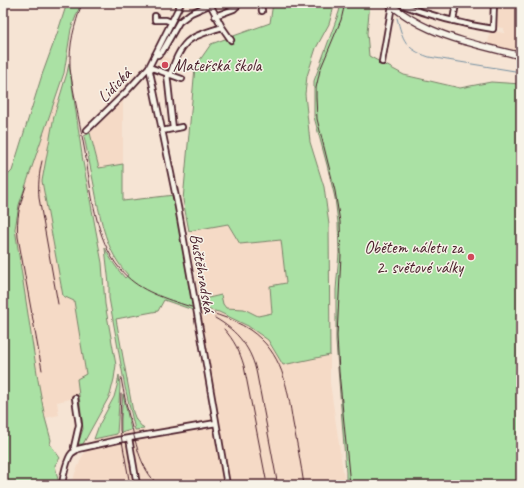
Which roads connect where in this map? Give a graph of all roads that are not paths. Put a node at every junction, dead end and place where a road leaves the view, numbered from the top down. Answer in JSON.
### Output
{"nodes":[{"id":1,"x":181,"y":3,"type":"edge"},
{"id":2,"x":240,"y":3,"type":"edge"},
{"id":3,"x":261,"y":3,"type":"edge"},
{"id":4,"x":456,"y":3,"type":"edge"},
{"id":5,"x":494,"y":3,"type":"edge"},
{"id":6,"x":392,"y":4,"type":"edge"},
{"id":7,"x":262,"y":11,"type":"dead end"},
{"id":8,"x":155,"y":16,"type":"dead end"},
{"id":9,"x":215,"y":16,"type":"junction"},
{"id":10,"x":452,"y":21,"type":"junction"},
{"id":11,"x":171,"y":22,"type":"junction"},
{"id":12,"x":222,"y":27,"type":"junction"},
{"id":13,"x":231,"y":40,"type":"dead end"},
{"id":14,"x":155,"y":55,"type":"junction"},
{"id":15,"x":521,"y":56,"type":"edge"},
{"id":16,"x":382,"y":62,"type":"dead end"},
{"id":17,"x":149,"y":67,"type":"junction"},
{"id":18,"x":169,"y":75,"type":"junction"},
{"id":19,"x":182,"y":79,"type":"dead end"},
{"id":20,"x":182,"y":127,"type":"dead end"},
{"id":21,"x":173,"y":129,"type":"junction"},
{"id":22,"x":87,"y":130,"type":"dead end"},
{"id":23,"x":162,"y":131,"type":"junction"},
{"id":24,"x":74,"y":398,"type":"dead end"},
{"id":25,"x":216,"y":422,"type":"junction"},
{"id":26,"x":129,"y":438,"type":"junction"},
{"id":27,"x":75,"y":451,"type":"junction"},
{"id":28,"x":62,"y":485,"type":"edge"},
{"id":29,"x":137,"y":485,"type":"edge"},
{"id":30,"x":227,"y":485,"type":"edge"}],
"edges":[{"from":1,"to":11,"type":"street","name":"Lidická"},
{"from":2,"to":9,"type":"street"},
{"from":3,"to":7,"type":"street"},
{"from":4,"to":10,"type":"street"},
{"from":5,"to":10,"type":"street"},
{"from":6,"to":10,"type":"street"},
{"from":6,"to":15,"type":"main road"},
{"from":6,"to":16,"type":"street"},
{"from":8,"to":11,"type":"street"},
{"from":9,"to":12,"type":"street"},
{"from":9,"to":14,"type":"street","name":"Lidická"},
{"from":11,"to":14,"type":"street","name":"Lidická"},
{"from":12,"to":13,"type":"street"},
{"from":12,"to":18,"type":"street"},
{"from":14,"to":17,"type":"street","name":"Lidická"},
{"from":17,"to":18,"type":"street"},
{"from":17,"to":22,"type":"street","name":"Lidická"},
{"from":17,"to":23,"type":"street","name":"Buštěhradská"},
{"from":18,"to":19,"type":"street"},
{"from":18,"to":21,"type":"street"},
{"from":20,"to":21,"type":"street"},
{"from":21,"to":23,"type":"street"},
{"from":23,"to":25,"type":"street","name":"Buštěhradská","bridge":true},
{"from":24,"to":27,"type":"street"},
{"from":25,"to":26,"type":"street"},
{"from":25,"to":30,"type":"street","name":"Buštěhradská"},
{"from":26,"to":27,"type":"street"},
{"from":26,"to":29,"type":"street"},
{"from":27,"to":28,"type":"street"}]}
